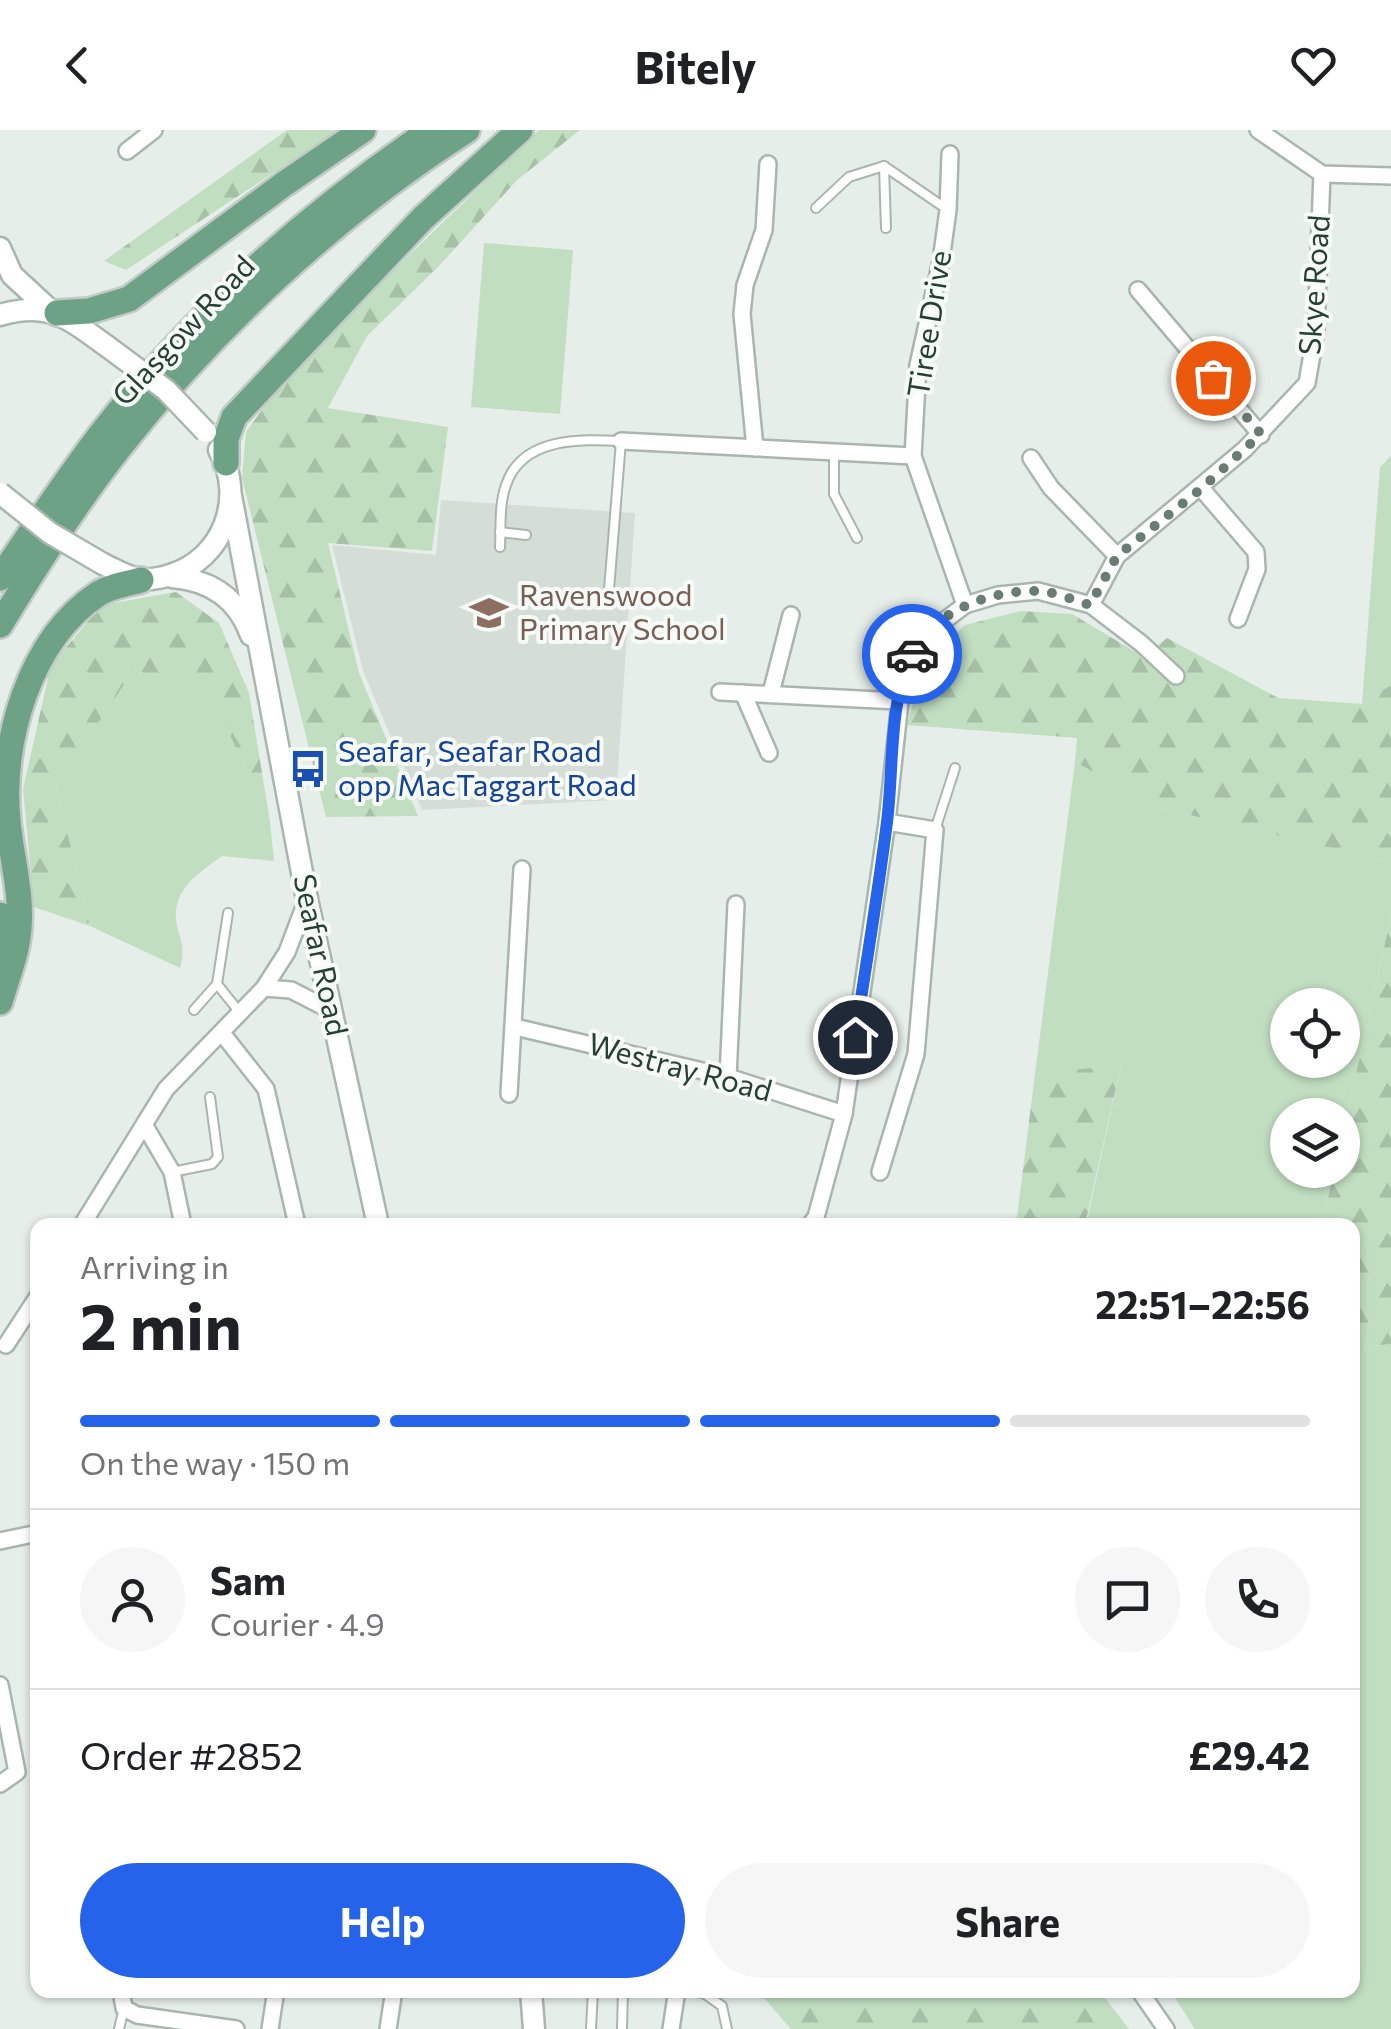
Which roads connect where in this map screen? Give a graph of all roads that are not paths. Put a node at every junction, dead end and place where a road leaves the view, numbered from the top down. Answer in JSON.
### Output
{"nodes":[{"id":1,"x":154,"y":130,"type":"edge"},
{"id":2,"x":362,"y":130,"type":"edge"},
{"id":3,"x":431,"y":130,"type":"edge"},
{"id":4,"x":466,"y":130,"type":"edge"},
{"id":5,"x":520,"y":130,"type":"edge"},
{"id":6,"x":1258,"y":130,"type":"edge"},
{"id":7,"x":127,"y":151,"type":"dead end"},
{"id":8,"x":950,"y":154,"type":"dead end"},
{"id":9,"x":768,"y":164,"type":"dead end"},
{"id":10,"x":884,"y":166,"type":"junction"},
{"id":11,"x":1322,"y":174,"type":"junction"},
{"id":12,"x":1391,"y":176,"type":"edge"},
{"id":13,"x":816,"y":208,"type":"dead end"},
{"id":14,"x":948,"y":210,"type":"junction"},
{"id":15,"x":886,"y":228,"type":"dead end"},
{"id":16,"x":0,"y":248,"type":"edge"},
{"id":17,"x":1138,"y":290,"type":"dead end"},
{"id":18,"x":54,"y":312,"type":"junction"},
{"id":19,"x":0,"y":315,"type":"edge"},
{"id":20,"x":1261,"y":434,"type":"junction"},
{"id":21,"x":621,"y":441,"type":"junction"},
{"id":22,"x":755,"y":448,"type":"junction"},
{"id":23,"x":834,"y":453,"type":"junction"},
{"id":24,"x":913,"y":456,"type":"junction"},
{"id":25,"x":1031,"y":458,"type":"dead end"},
{"id":26,"x":226,"y":462,"type":"junction"},
{"id":27,"x":1202,"y":488,"type":"junction"},
{"id":28,"x":0,"y":493,"type":"edge"},
{"id":29,"x":231,"y":496,"type":"junction"},
{"id":30,"x":500,"y":532,"type":"junction"},
{"id":31,"x":526,"y":534,"type":"dead end"},
{"id":32,"x":857,"y":538,"type":"dead end"},
{"id":33,"x":500,"y":547,"type":"dead end"},
{"id":34,"x":1117,"y":556,"type":"junction"},
{"id":35,"x":0,"y":578,"type":"edge"},
{"id":36,"x":153,"y":578,"type":"junction"},
{"id":37,"x":610,"y":590,"type":"dead end"},
{"id":38,"x":965,"y":605,"type":"junction"},
{"id":39,"x":1090,"y":605,"type":"junction"},
{"id":40,"x":791,"y":615,"type":"dead end"},
{"id":41,"x":1238,"y":619,"type":"dead end"},
{"id":42,"x":0,"y":625,"type":"edge"},
{"id":43,"x":1176,"y":676,"type":"dead end"},
{"id":44,"x":269,"y":684,"type":"junction"},
{"id":45,"x":720,"y":692,"type":"dead end"},
{"id":46,"x":743,"y":693,"type":"junction"},
{"id":47,"x":770,"y":693,"type":"junction"},
{"id":48,"x":898,"y":701,"type":"junction"},
{"id":49,"x":770,"y":753,"type":"dead end"},
{"id":50,"x":955,"y":768,"type":"dead end"},
{"id":51,"x":887,"y":822,"type":"junction"},
{"id":52,"x":936,"y":830,"type":"junction"},
{"id":53,"x":522,"y":869,"type":"dead end"},
{"id":54,"x":307,"y":899,"type":"junction"},
{"id":55,"x":736,"y":904,"type":"dead end"},
{"id":56,"x":228,"y":913,"type":"dead end"},
{"id":57,"x":0,"y":915,"type":"edge"},
{"id":58,"x":218,"y":984,"type":"junction"},
{"id":59,"x":264,"y":988,"type":"junction"},
{"id":60,"x":3,"y":992,"type":"edge"},
{"id":61,"x":194,"y":1010,"type":"dead end"},
{"id":62,"x":332,"y":1011,"type":"junction"},
{"id":63,"x":240,"y":1014,"type":"junction"},
{"id":64,"x":515,"y":1027,"type":"junction"},
{"id":65,"x":222,"y":1033,"type":"junction"},
{"id":66,"x":728,"y":1076,"type":"junction"},
{"id":67,"x":509,"y":1094,"type":"dead end"},
{"id":68,"x":210,"y":1097,"type":"dead end"},
{"id":69,"x":844,"y":1114,"type":"junction"},
{"id":70,"x":144,"y":1126,"type":"junction"},
{"id":71,"x":172,"y":1172,"type":"junction"},
{"id":72,"x":880,"y":1172,"type":"dead end"},
{"id":73,"x":86,"y":1218,"type":"edge"},
{"id":74,"x":181,"y":1218,"type":"edge"},
{"id":75,"x":295,"y":1218,"type":"edge"},
{"id":76,"x":376,"y":1218,"type":"edge"},
{"id":77,"x":815,"y":1218,"type":"edge"},
{"id":78,"x":30,"y":1308,"type":"edge"},
{"id":79,"x":6,"y":1345,"type":"dead end"},
{"id":80,"x":30,"y":1535,"type":"edge"},
{"id":81,"x":0,"y":1541,"type":"edge"},
{"id":82,"x":0,"y":1685,"type":"edge"},
{"id":83,"x":0,"y":1784,"type":"edge"},
{"id":84,"x":122,"y":1998,"type":"edge"},
{"id":85,"x":275,"y":1998,"type":"edge"},
{"id":86,"x":393,"y":1998,"type":"edge"},
{"id":87,"x":592,"y":1998,"type":"edge"},
{"id":88,"x":623,"y":1998,"type":"edge"},
{"id":89,"x":676,"y":1998,"type":"edge"},
{"id":90,"x":711,"y":1998,"type":"edge"},
{"id":91,"x":1145,"y":1998,"type":"edge"},
{"id":92,"x":124,"y":2008,"type":"junction"},
{"id":93,"x":533,"y":2010,"type":"edge"},
{"id":94,"x":181,"y":2025,"type":"edge"},
{"id":95,"x":119,"y":2029,"type":"edge"},
{"id":96,"x":236,"y":2029,"type":"edge"},
{"id":97,"x":270,"y":2029,"type":"edge"},
{"id":98,"x":388,"y":2029,"type":"edge"},
{"id":99,"x":518,"y":2029,"type":"edge"},
{"id":100,"x":591,"y":2029,"type":"edge"},
{"id":101,"x":622,"y":2029,"type":"edge"},
{"id":102,"x":671,"y":2029,"type":"edge"},
{"id":103,"x":726,"y":2029,"type":"edge"},
{"id":104,"x":1166,"y":2029,"type":"edge"}],
"edges":[{"from":1,"to":7,"type":"street"},
{"from":2,"to":18,"type":"main road"},
{"from":3,"to":35,"type":"main road","name":"Glasgow Road"},
{"from":4,"to":42,"type":"main road","name":"Glasgow Road"},
{"from":5,"to":26,"type":"main road"},
{"from":6,"to":11,"type":"street","name":"Skye Road"},
{"from":8,"to":14,"type":"street","name":"Tiree Drive"},
{"from":9,"to":22,"type":"street"},
{"from":10,"to":13,"type":"lane"},
{"from":10,"to":14,"type":"lane"},
{"from":10,"to":15,"type":"lane"},
{"from":11,"to":12,"type":"street","name":"Skye Road"},
{"from":11,"to":20,"type":"street","name":"Skye Road"},
{"from":14,"to":24,"type":"street","name":"Tiree Drive"},
{"from":16,"to":18,"type":"street"},
{"from":17,"to":20,"type":"street"},
{"from":18,"to":19,"type":"street"},
{"from":18,"to":26,"type":"street","bridge":true},
{"from":20,"to":27,"type":"street","name":"Skye Road"},
{"from":21,"to":22,"type":"street"},
{"from":21,"to":30,"type":"lane"},
{"from":21,"to":37,"type":"lane"},
{"from":22,"to":23,"type":"street"},
{"from":23,"to":24,"type":"street"},
{"from":23,"to":32,"type":"lane"},
{"from":24,"to":38,"type":"street","name":"Tiree Drive"},
{"from":25,"to":34,"type":"street"},
{"from":26,"to":29,"type":"street","name":"Seafar Road"},
{"from":27,"to":34,"type":"street","name":"Skye Road"},
{"from":27,"to":41,"type":"street"},
{"from":28,"to":36,"type":"street","name":"Seafar Road","bridge":true},
{"from":29,"to":36,"type":"street"},
{"from":29,"to":44,"type":"street","name":"Seafar Road"},
{"from":30,"to":31,"type":"lane"},
{"from":30,"to":33,"type":"lane"},
{"from":34,"to":39,"type":"street","name":"Skye Road"},
{"from":36,"to":44,"type":"street","name":"Seafar Road"},
{"from":36,"to":60,"type":"main road"},
{"from":38,"to":39,"type":"street"},
{"from":38,"to":48,"type":"street"},
{"from":39,"to":43,"type":"street"},
{"from":40,"to":47,"type":"street"},
{"from":44,"to":54,"type":"street","name":"Seafar Road"},
{"from":45,"to":46,"type":"street"},
{"from":46,"to":47,"type":"street"},
{"from":46,"to":49,"type":"street"},
{"from":47,"to":48,"type":"street"},
{"from":48,"to":51,"type":"street"},
{"from":50,"to":52,"type":"lane"},
{"from":51,"to":52,"type":"street"},
{"from":51,"to":69,"type":"street"},
{"from":52,"to":72,"type":"street"},
{"from":53,"to":64,"type":"street"},
{"from":54,"to":59,"type":"street"},
{"from":54,"to":62,"type":"street","name":"Seafar Road"},
{"from":55,"to":66,"type":"street"},
{"from":56,"to":58,"type":"lane"},
{"from":57,"to":60,"type":"main road"},
{"from":58,"to":61,"type":"lane"},
{"from":58,"to":63,"type":"lane"},
{"from":59,"to":62,"type":"street"},
{"from":59,"to":63,"type":"street"},
{"from":62,"to":76,"type":"street","name":"Seafar Road"},
{"from":63,"to":65,"type":"street"},
{"from":64,"to":66,"type":"street","name":"Westray Road"},
{"from":64,"to":67,"type":"street"},
{"from":65,"to":70,"type":"street"},
{"from":65,"to":75,"type":"street"},
{"from":66,"to":69,"type":"street","name":"Westray Road"},
{"from":68,"to":71,"type":"lane"},
{"from":69,"to":77,"type":"street"},
{"from":70,"to":71,"type":"street"},
{"from":70,"to":73,"type":"street"},
{"from":71,"to":74,"type":"street"},
{"from":78,"to":79,"type":"street"},
{"from":80,"to":81,"type":"street"},
{"from":82,"to":83,"type":"street"},
{"from":84,"to":92,"type":"street"},
{"from":85,"to":97,"type":"street"},
{"from":86,"to":98,"type":"street"},
{"from":87,"to":100,"type":"lane"},
{"from":88,"to":101,"type":"lane"},
{"from":89,"to":102,"type":"street"},
{"from":90,"to":103,"type":"lane"},
{"from":91,"to":104,"type":"street"},
{"from":92,"to":94,"type":"street"},
{"from":92,"to":95,"type":"lane"},
{"from":93,"to":99,"type":"street"},
{"from":94,"to":96,"type":"street"}]}
